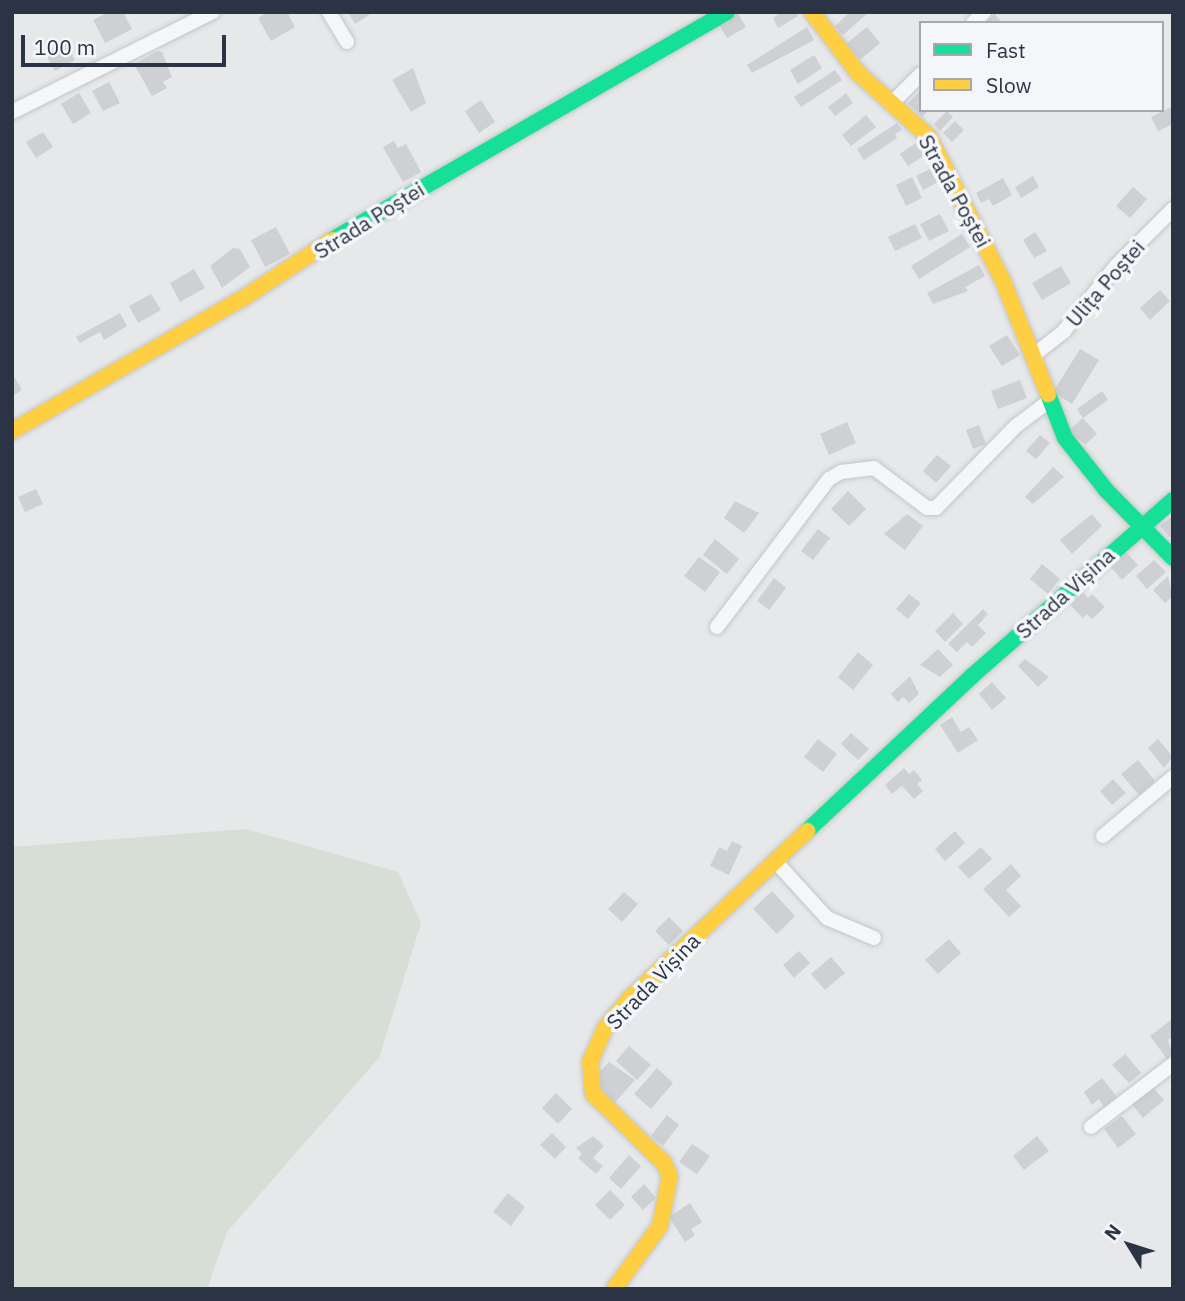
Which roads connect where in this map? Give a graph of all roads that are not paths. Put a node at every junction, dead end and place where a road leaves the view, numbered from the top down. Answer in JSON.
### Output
{"nodes":[{"id":1,"x":213,"y":12,"type":"edge"},
{"id":2,"x":329,"y":12,"type":"edge"},
{"id":3,"x":727,"y":12,"type":"edge"},
{"id":4,"x":812,"y":12,"type":"edge"},
{"id":5,"x":347,"y":42,"type":"dead end"},
{"id":6,"x":919,"y":76,"type":"edge"},
{"id":7,"x":891,"y":104,"type":"junction"},
{"id":8,"x":12,"y":112,"type":"edge"},
{"id":9,"x":1173,"y":209,"type":"edge"},
{"id":10,"x":1035,"y":354,"type":"junction"},
{"id":11,"x":1048,"y":402,"type":"junction"},
{"id":12,"x":12,"y":431,"type":"edge"},
{"id":13,"x":1173,"y":500,"type":"edge"},
{"id":14,"x":1140,"y":525,"type":"junction"},
{"id":15,"x":1173,"y":558,"type":"edge"},
{"id":16,"x":717,"y":627,"type":"dead end"},
{"id":17,"x":1173,"y":777,"type":"edge"},
{"id":18,"x":1103,"y":836,"type":"dead end"},
{"id":19,"x":775,"y":861,"type":"junction"},
{"id":20,"x":874,"y":938,"type":"dead end"},
{"id":21,"x":1173,"y":1064,"type":"edge"},
{"id":22,"x":1091,"y":1127,"type":"dead end"},
{"id":23,"x":614,"y":1289,"type":"edge"}],
"edges":[{"from":1,"to":8,"type":"street"},
{"from":2,"to":5,"type":"street"},
{"from":3,"to":12,"type":"street","name":"Strada Poștei"},
{"from":4,"to":7,"type":"street","name":"Strada Poștei"},
{"from":6,"to":7,"type":"street"},
{"from":7,"to":10,"type":"street","name":"Strada Poștei"},
{"from":9,"to":10,"type":"street","name":"Ulița Poștei"},
{"from":10,"to":11,"type":"street","name":"Strada Poștei"},
{"from":11,"to":14,"type":"street","name":"Strada Poștei"},
{"from":11,"to":16,"type":"street"},
{"from":13,"to":14,"type":"street","name":"Strada Vișina"},
{"from":14,"to":15,"type":"street","name":"Strada Poștei"},
{"from":14,"to":19,"type":"street","name":"Strada Vișina"},
{"from":17,"to":18,"type":"street"},
{"from":19,"to":20,"type":"street"},
{"from":19,"to":23,"type":"street","name":"Strada Vișina"},
{"from":21,"to":22,"type":"street"}]}
